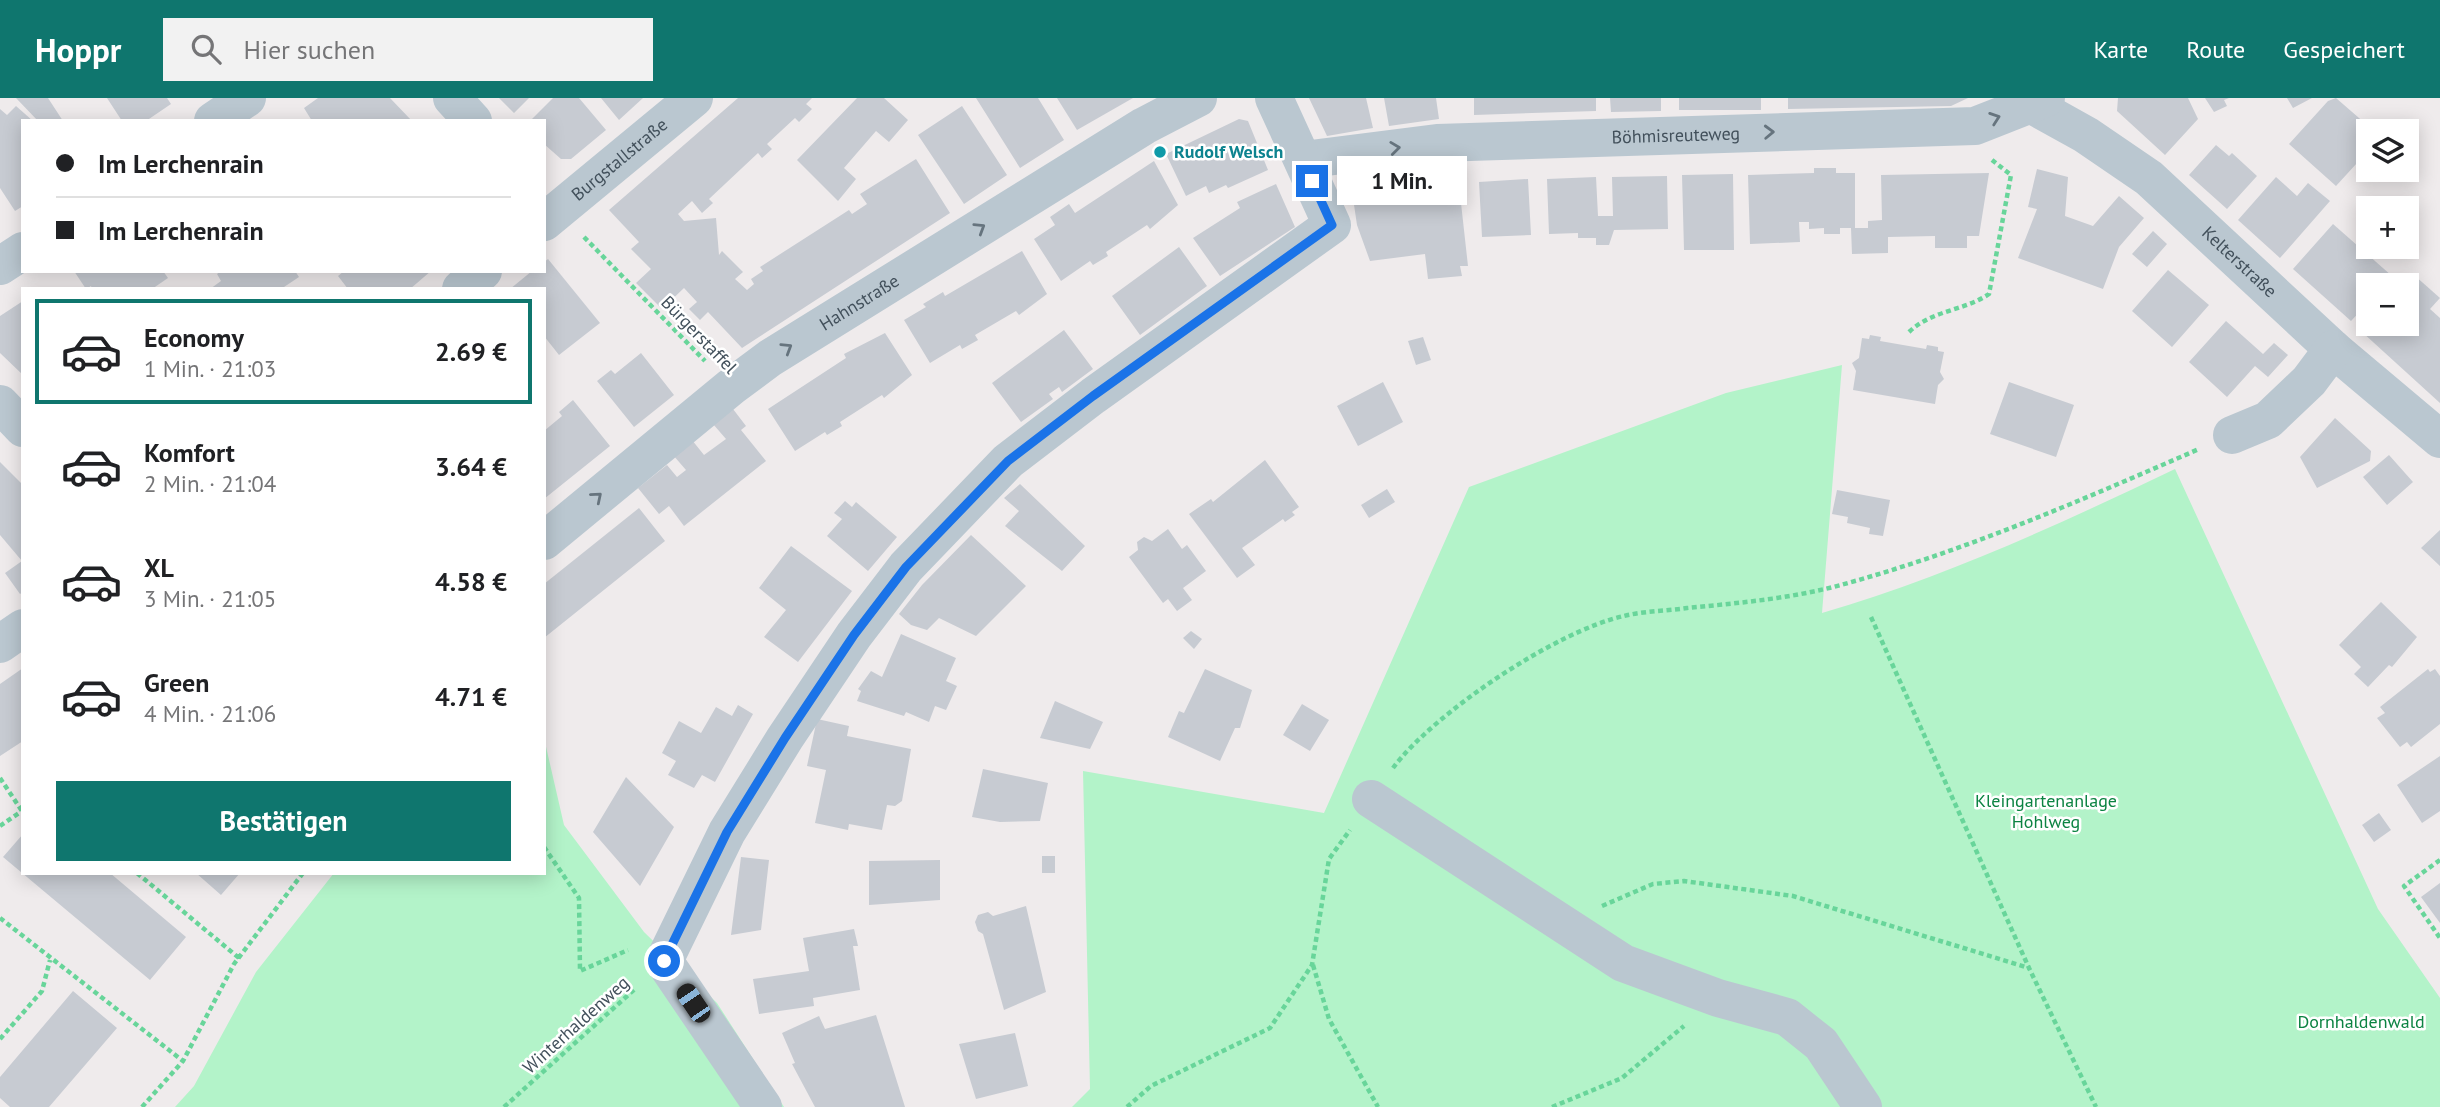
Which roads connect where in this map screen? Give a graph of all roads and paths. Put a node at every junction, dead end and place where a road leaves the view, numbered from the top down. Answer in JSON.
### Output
{"nodes":[{"id":1,"x":247,"y":98,"type":"edge"},
{"id":2,"x":452,"y":98,"type":"edge"},
{"id":3,"x":694,"y":98,"type":"edge"},
{"id":4,"x":1198,"y":98,"type":"edge"},
{"id":5,"x":1274,"y":98,"type":"edge"},
{"id":6,"x":2035,"y":101,"type":"edge"},
{"id":7,"x":216,"y":119,"type":"edge"},
{"id":8,"x":471,"y":119,"type":"edge"},
{"id":9,"x":1975,"y":126,"type":"junction"},
{"id":10,"x":1303,"y":160,"type":"junction"},
{"id":11,"x":549,"y":210,"type":"edge"},
{"id":12,"x":21,"y":252,"type":"edge"},
{"id":13,"x":0,"y":267,"type":"edge"},
{"id":14,"x":481,"y":273,"type":"edge"},
{"id":15,"x":463,"y":287,"type":"edge"},
{"id":16,"x":1909,"y":332,"type":"dead end"},
{"id":17,"x":2333,"y":349,"type":"junction"},
{"id":18,"x":731,"y":387,"type":"junction"},
{"id":19,"x":0,"y":404,"type":"edge"},
{"id":20,"x":21,"y":426,"type":"edge"},
{"id":21,"x":2232,"y":435,"type":"joint"},
{"id":22,"x":2440,"y":439,"type":"edge"},
{"id":23,"x":546,"y":539,"type":"edge"},
{"id":24,"x":1871,"y":617,"type":"dead end"},
{"id":25,"x":21,"y":629,"type":"edge"},
{"id":26,"x":0,"y":643,"type":"edge"},
{"id":27,"x":0,"y":778,"type":"edge"},
{"id":28,"x":1371,"y":799,"type":"junction"},
{"id":29,"x":21,"y":809,"type":"edge"},
{"id":30,"x":21,"y":811,"type":"edge"},
{"id":31,"x":0,"y":826,"type":"edge"},
{"id":32,"x":546,"y":850,"type":"edge"},
{"id":33,"x":2440,"y":860,"type":"edge"},
{"id":34,"x":138,"y":875,"type":"edge"},
{"id":35,"x":301,"y":875,"type":"edge"},
{"id":36,"x":0,"y":918,"type":"edge"},
{"id":37,"x":1563,"y":924,"type":"junction"},
{"id":38,"x":2440,"y":938,"type":"edge"},
{"id":39,"x":239,"y":958,"type":"junction"},
{"id":40,"x":50,"y":960,"type":"junction"},
{"id":41,"x":664,"y":961,"type":"junction"},
{"id":42,"x":1312,"y":965,"type":"junction"},
{"id":43,"x":2029,"y":968,"type":"junction"},
{"id":44,"x":1718,"y":998,"type":"junction"},
{"id":45,"x":0,"y":1040,"type":"edge"},
{"id":46,"x":183,"y":1060,"type":"junction"},
{"id":47,"x":522,"y":1092,"type":"junction"},
{"id":48,"x":142,"y":1107,"type":"edge"},
{"id":49,"x":504,"y":1107,"type":"edge"},
{"id":50,"x":510,"y":1107,"type":"edge"},
{"id":51,"x":763,"y":1107,"type":"edge"},
{"id":52,"x":1127,"y":1107,"type":"edge"},
{"id":53,"x":1378,"y":1107,"type":"edge"},
{"id":54,"x":1552,"y":1107,"type":"edge"},
{"id":55,"x":1863,"y":1107,"type":"edge"},
{"id":56,"x":2096,"y":1107,"type":"edge"}],
"edges":[{"from":1,"to":7,"type":"street"},
{"from":2,"to":8,"type":"street"},
{"from":3,"to":11,"type":"street","name":"Burgstallstraße"},
{"from":18,"to":4,"type":"street","name":"Hahnstraße","one_way":true},
{"from":5,"to":10,"type":"street"},
{"from":9,"to":6,"type":"street","name":"Böhmisreuteweg","one_way":true},
{"from":6,"to":17,"type":"street","name":"Kelterstraße"},
{"from":10,"to":9,"type":"street","name":"Böhmisreuteweg","one_way":true},
{"from":9,"to":16,"type":"path"},
{"from":10,"to":41,"type":"street"},
{"from":11,"to":18,"type":"path","name":"Bürgerstaffel"},
{"from":12,"to":13,"type":"street"},
{"from":14,"to":15,"type":"street"},
{"from":17,"to":21,"type":"street"},
{"from":17,"to":22,"type":"street","name":"Kelterstraße"},
{"from":23,"to":18,"type":"street","name":"Hahnstraße","one_way":true},
{"from":19,"to":20,"type":"street"},
{"from":21,"to":28,"type":"path"},
{"from":24,"to":43,"type":"path"},
{"from":25,"to":26,"type":"street"},
{"from":27,"to":29,"type":"path"},
{"from":28,"to":37,"type":"street"},
{"from":28,"to":42,"type":"path"},
{"from":30,"to":31,"type":"path"},
{"from":32,"to":41,"type":"path"},
{"from":33,"to":38,"type":"path"},
{"from":34,"to":39,"type":"path"},
{"from":35,"to":39,"type":"path"},
{"from":36,"to":40,"type":"path"},
{"from":37,"to":43,"type":"path"},
{"from":37,"to":44,"type":"street"},
{"from":39,"to":46,"type":"path"},
{"from":40,"to":45,"type":"path"},
{"from":40,"to":46,"type":"path"},
{"from":41,"to":47,"type":"path","name":"Winterhaldenweg"},
{"from":41,"to":51,"type":"street"},
{"from":42,"to":52,"type":"path"},
{"from":42,"to":53,"type":"path"},
{"from":43,"to":56,"type":"path"},
{"from":44,"to":54,"type":"path"},
{"from":44,"to":55,"type":"street"},
{"from":46,"to":48,"type":"path"},
{"from":47,"to":49,"type":"path","name":"Winterhaldenweg"},
{"from":47,"to":50,"type":"path"}]}
